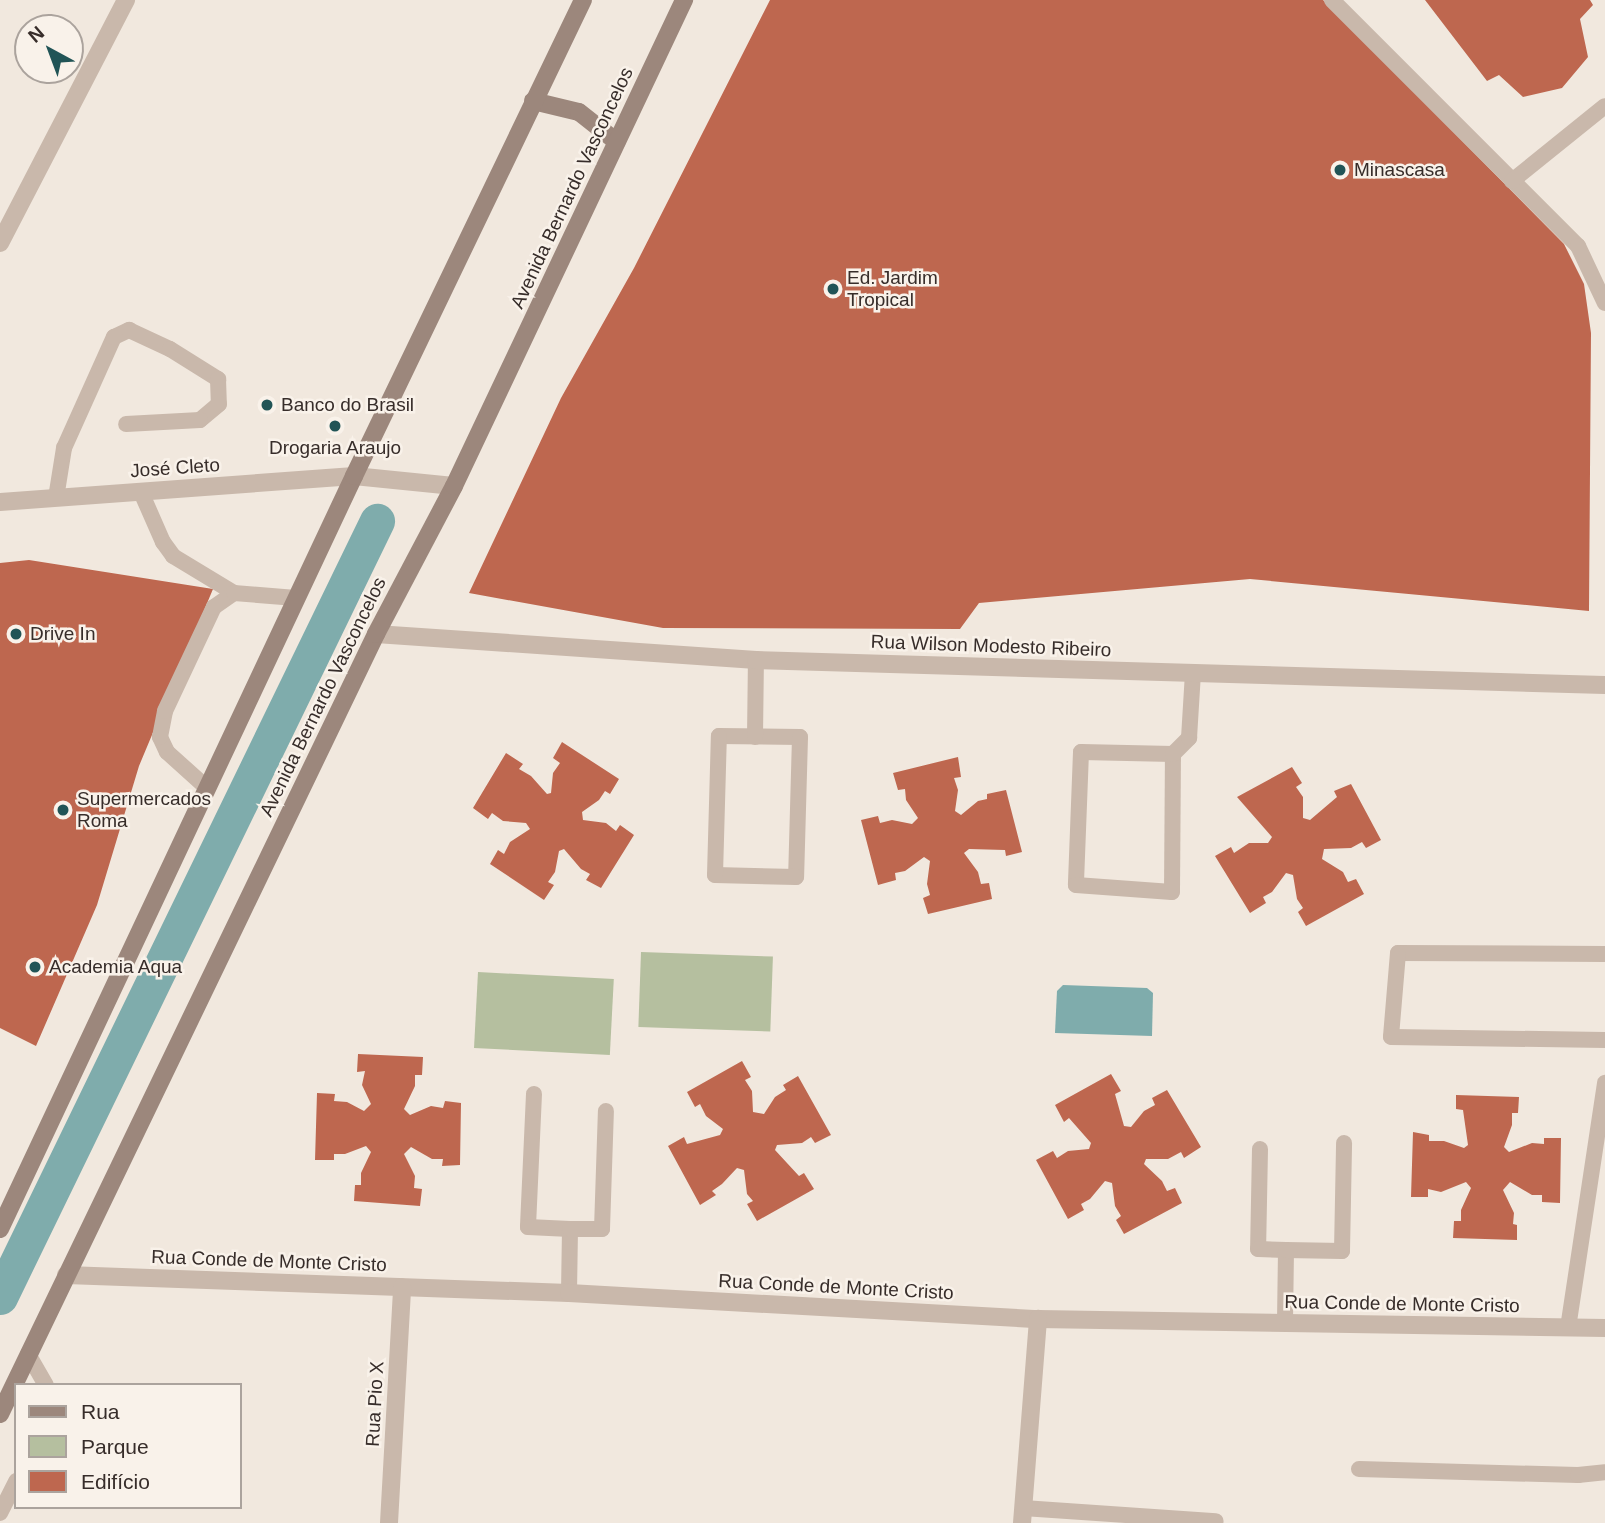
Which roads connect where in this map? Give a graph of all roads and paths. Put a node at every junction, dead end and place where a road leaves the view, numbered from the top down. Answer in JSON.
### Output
{"nodes":[{"id":1,"x":126,"y":0,"type":"edge"},
{"id":2,"x":583,"y":0,"type":"edge"},
{"id":3,"x":684,"y":0,"type":"edge"},
{"id":4,"x":1332,"y":0,"type":"edge"},
{"id":5,"x":533,"y":101,"type":"junction"},
{"id":6,"x":1605,"y":106,"type":"edge"},
{"id":7,"x":617,"y":142,"type":"junction"},
{"id":8,"x":1512,"y":181,"type":"junction"},
{"id":9,"x":0,"y":243,"type":"edge"},
{"id":10,"x":1605,"y":303,"type":"edge"},
{"id":11,"x":126,"y":424,"type":"dead end"},
{"id":12,"x":354,"y":475,"type":"junction"},
{"id":13,"x":454,"y":486,"type":"junction"},
{"id":14,"x":141,"y":492,"type":"junction"},
{"id":15,"x":56,"y":498,"type":"junction"},
{"id":16,"x":0,"y":502,"type":"edge"},
{"id":17,"x":234,"y":593,"type":"junction"},
{"id":18,"x":296,"y":598,"type":"junction"},
{"id":19,"x":376,"y":634,"type":"junction"},
{"id":20,"x":756,"y":660,"type":"junction"},
{"id":21,"x":1193,"y":673,"type":"junction"},
{"id":22,"x":1605,"y":685,"type":"edge"},
{"id":23,"x":755,"y":737,"type":"junction"},
{"id":24,"x":1174,"y":754,"type":"junction"},
{"id":25,"x":207,"y":788,"type":"junction"},
{"id":26,"x":1605,"y":954,"type":"edge"},
{"id":27,"x":1605,"y":1040,"type":"edge"},
{"id":28,"x":1605,"y":1083,"type":"edge"},
{"id":29,"x":534,"y":1094,"type":"dead end"},
{"id":30,"x":606,"y":1111,"type":"dead end"},
{"id":31,"x":1344,"y":1143,"type":"dead end"},
{"id":32,"x":1260,"y":1149,"type":"dead end"},
{"id":33,"x":0,"y":1229,"type":"edge"},
{"id":34,"x":570,"y":1229,"type":"junction"},
{"id":35,"x":1286,"y":1250,"type":"junction"},
{"id":36,"x":65,"y":1275,"type":"junction"},
{"id":37,"x":402,"y":1287,"type":"junction"},
{"id":38,"x":569,"y":1293,"type":"junction"},
{"id":39,"x":1038,"y":1320,"type":"junction"},
{"id":40,"x":1284,"y":1324,"type":"junction"},
{"id":41,"x":1568,"y":1328,"type":"junction"},
{"id":42,"x":1605,"y":1328,"type":"edge"},
{"id":43,"x":28,"y":1354,"type":"junction"},
{"id":44,"x":14,"y":1383,"type":"edge"},
{"id":45,"x":45,"y":1383,"type":"edge"},
{"id":46,"x":14,"y":1384,"type":"edge"},
{"id":47,"x":0,"y":1414,"type":"edge"},
{"id":48,"x":1359,"y":1469,"type":"dead end"},
{"id":49,"x":1605,"y":1472,"type":"edge"},
{"id":50,"x":14,"y":1485,"type":"edge"},
{"id":51,"x":0,"y":1513,"type":"edge"},
{"id":52,"x":1023,"y":1516,"type":"edge"},
{"id":53,"x":1216,"y":1521,"type":"dead end"},
{"id":54,"x":389,"y":1523,"type":"edge"}],
"edges":[{"from":1,"to":9,"type":"street"},
{"from":2,"to":5,"type":"main road"},
{"from":3,"to":7,"type":"main road","name":"Avenida Bernardo Vasconcelos"},
{"from":4,"to":8,"type":"lane"},
{"from":5,"to":7,"type":"main road"},
{"from":5,"to":12,"type":"main road"},
{"from":6,"to":8,"type":"lane"},
{"from":7,"to":13,"type":"main road","name":"Avenida Bernardo Vasconcelos"},
{"from":8,"to":10,"type":"lane"},
{"from":11,"to":15,"type":"lane"},
{"from":12,"to":13,"type":"street","name":"José Cleto"},
{"from":12,"to":14,"type":"street","name":"José Cleto"},
{"from":12,"to":18,"type":"main road"},
{"from":13,"to":19,"type":"main road","name":"Avenida Bernardo Vasconcelos"},
{"from":14,"to":15,"type":"street","name":"José Cleto"},
{"from":14,"to":17,"type":"lane"},
{"from":15,"to":16,"type":"street","name":"José Cleto"},
{"from":17,"to":18,"type":"lane"},
{"from":17,"to":25,"type":"lane"},
{"from":18,"to":25,"type":"main road"},
{"from":19,"to":20,"type":"street","name":"Rua Wilson Modesto Ribeiro"},
{"from":19,"to":36,"type":"main road","name":"Avenida Bernardo Vasconcelos"},
{"from":20,"to":21,"type":"street","name":"Rua Wilson Modesto Ribeiro"},
{"from":20,"to":23,"type":"lane"},
{"from":21,"to":22,"type":"street","name":"Rua Wilson Modesto Ribeiro"},
{"from":21,"to":24,"type":"lane"},
{"from":23,"to":23,"type":"lane"},
{"from":24,"to":24,"type":"lane"},
{"from":25,"to":33,"type":"main road"},
{"from":26,"to":27,"type":"lane"},
{"from":28,"to":41,"type":"lane"},
{"from":29,"to":34,"type":"lane"},
{"from":30,"to":34,"type":"lane"},
{"from":31,"to":35,"type":"lane"},
{"from":32,"to":35,"type":"lane"},
{"from":34,"to":38,"type":"lane"},
{"from":35,"to":40,"type":"lane"},
{"from":36,"to":37,"type":"street","name":"Rua Conde de Monte Cristo"},
{"from":36,"to":43,"type":"main road","name":"Avenida Bernardo Vasconcelos"},
{"from":37,"to":38,"type":"street","name":"Rua Conde de Monte Cristo"},
{"from":37,"to":54,"type":"street","name":"Rua Pio X"},
{"from":38,"to":39,"type":"street","name":"Rua Conde de Monte Cristo"},
{"from":39,"to":40,"type":"street","name":"Rua Conde de Monte Cristo"},
{"from":39,"to":52,"type":"street"},
{"from":40,"to":41,"type":"street","name":"Rua Conde de Monte Cristo"},
{"from":41,"to":42,"type":"street","name":"Rua Conde de Monte Cristo"},
{"from":43,"to":44,"type":"main road","name":"Avenida Bernardo Vasconcelos"},
{"from":43,"to":45,"type":"lane"},
{"from":46,"to":47,"type":"main road","name":"Avenida Bernardo Vasconcelos"},
{"from":48,"to":49,"type":"lane"},
{"from":50,"to":51,"type":"lane"},
{"from":52,"to":53,"type":"lane"}]}
